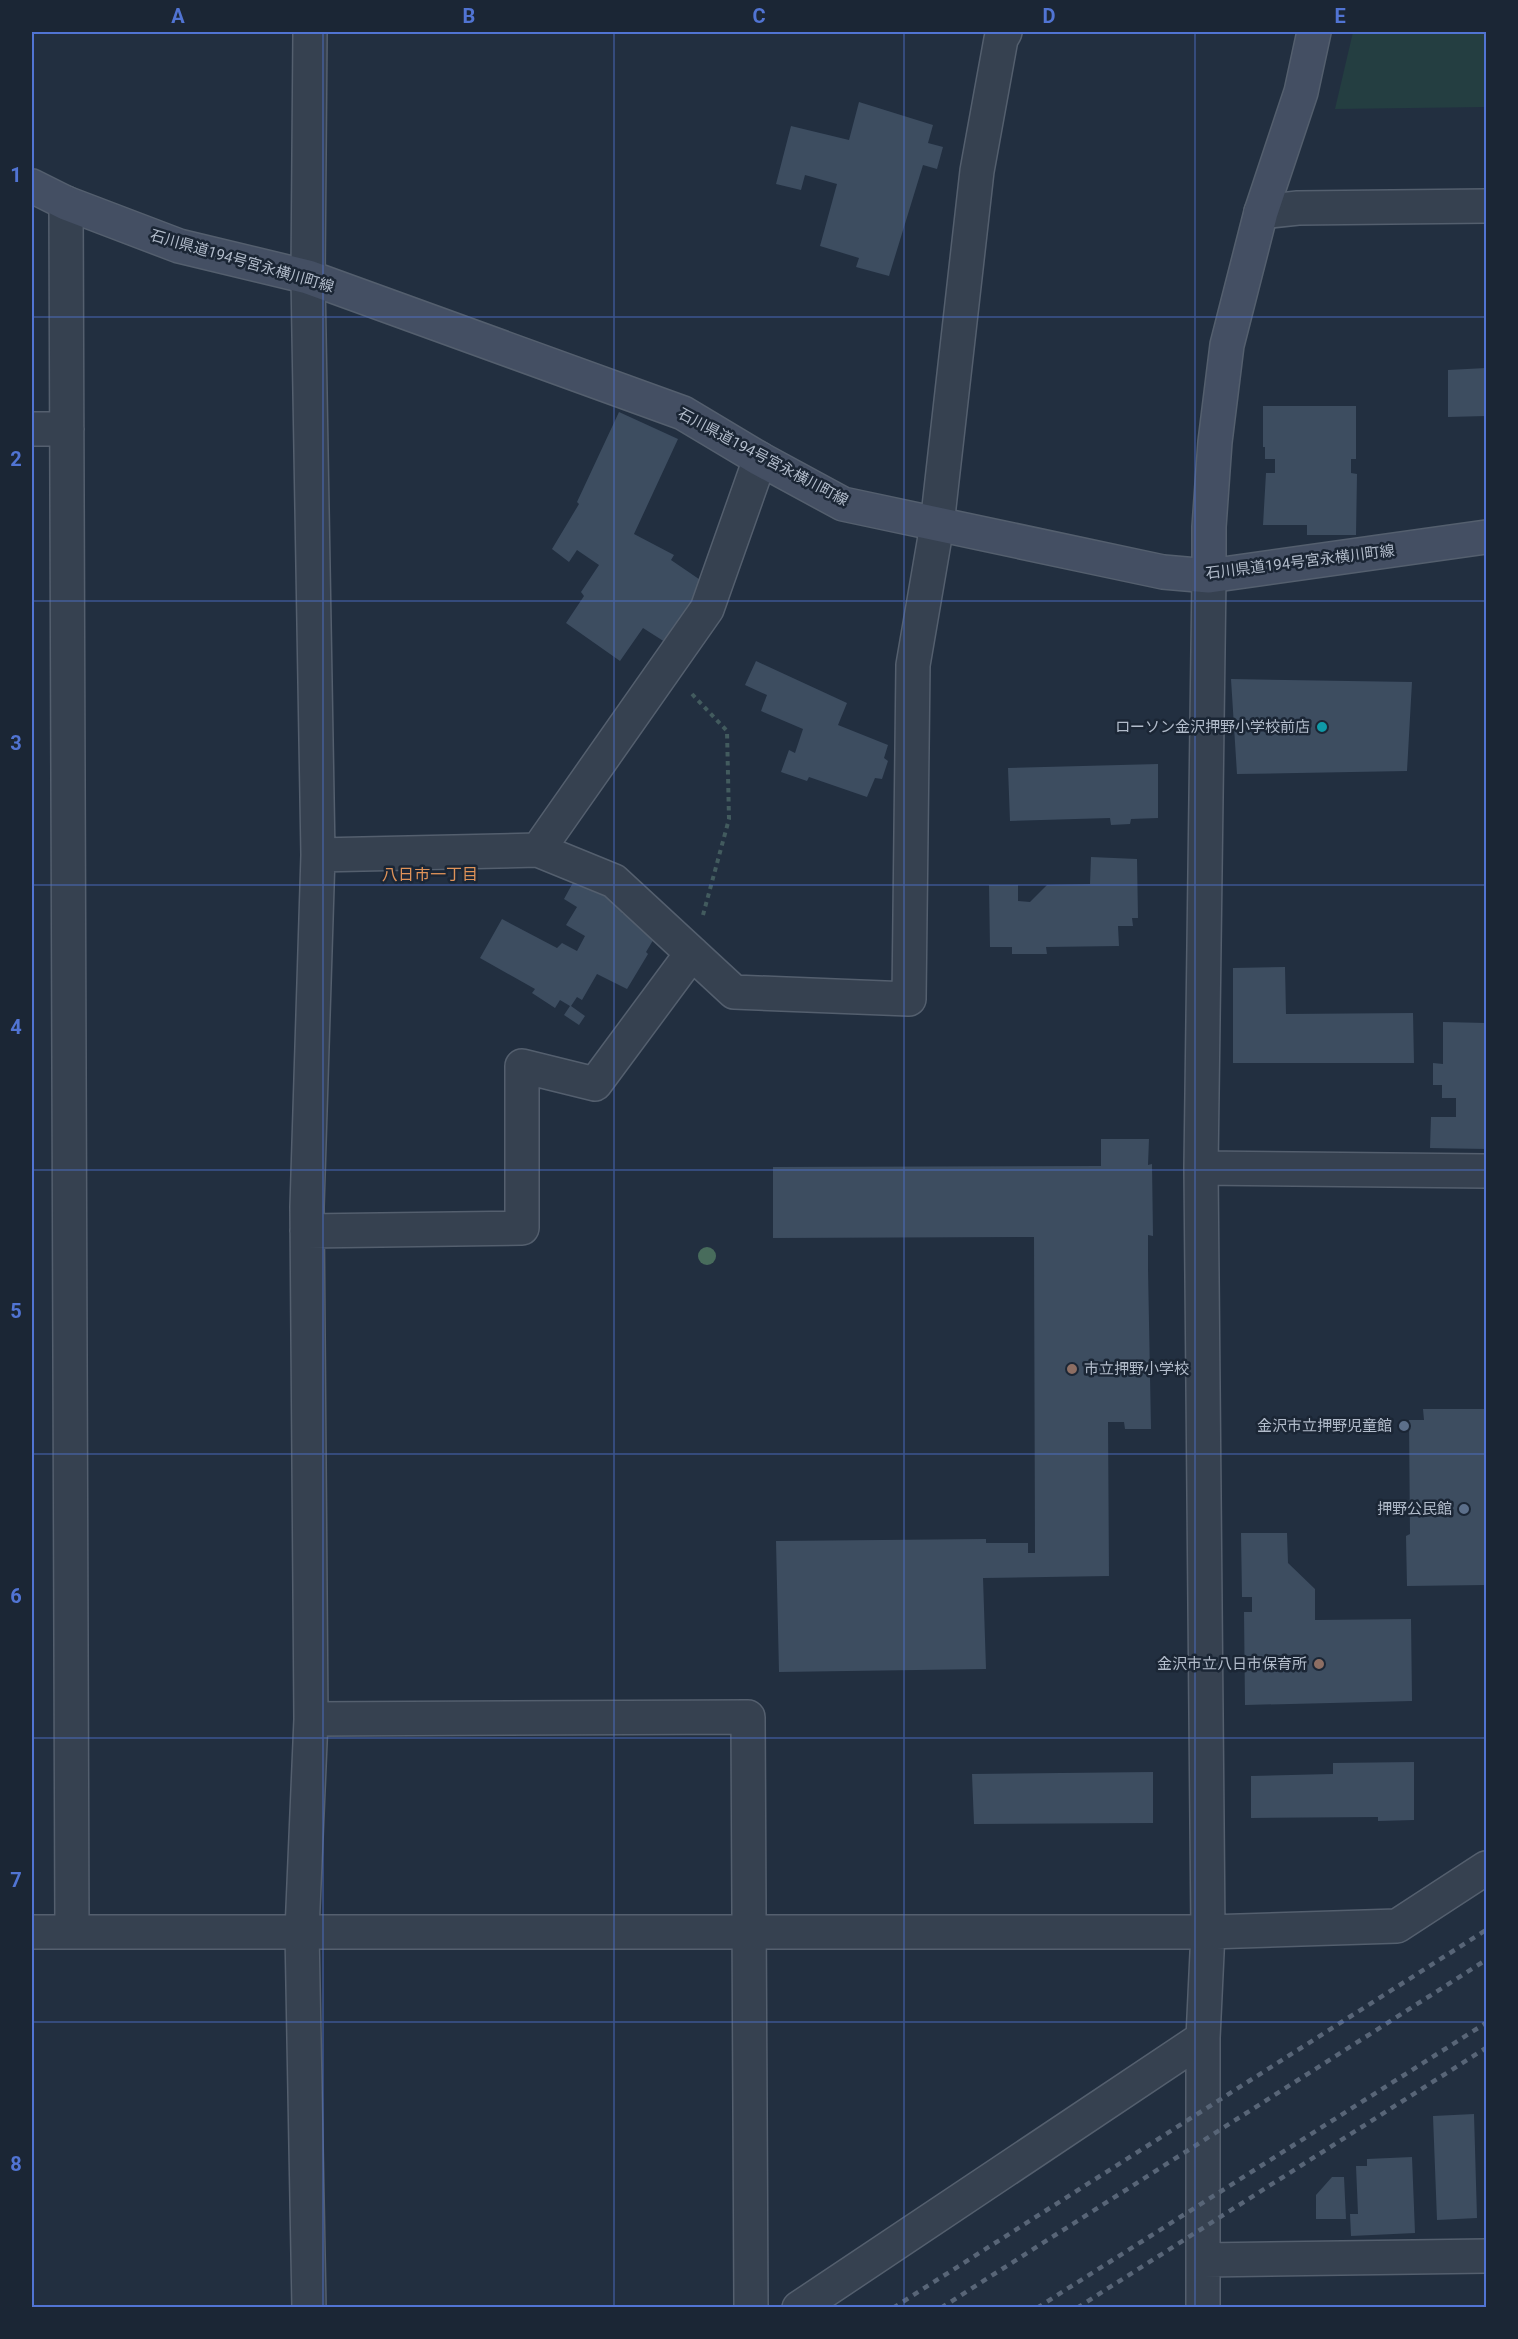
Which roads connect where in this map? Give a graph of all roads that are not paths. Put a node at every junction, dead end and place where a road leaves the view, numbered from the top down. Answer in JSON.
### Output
{"nodes":[{"id":1,"x":310,"y":32,"type":"edge"},
{"id":2,"x":1314,"y":32,"type":"edge"},
{"id":3,"x":997,"y":34,"type":"edge"},
{"id":4,"x":32,"y":186,"type":"edge"},
{"id":5,"x":66,"y":203,"type":"junction"},
{"id":6,"x":1486,"y":206,"type":"edge"},
{"id":7,"x":1261,"y":212,"type":"junction"},
{"id":8,"x":309,"y":277,"type":"junction"},
{"id":9,"x":32,"y":429,"type":"edge"},
{"id":10,"x":67,"y":429,"type":"junction"},
{"id":11,"x":760,"y":459,"type":"junction"},
{"id":12,"x":937,"y":525,"type":"junction"},
{"id":13,"x":1486,"y":537,"type":"edge"},
{"id":14,"x":1209,"y":576,"type":"junction"},
{"id":15,"x":538,"y":850,"type":"junction"},
{"id":16,"x":318,"y":855,"type":"junction"},
{"id":17,"x":692,"y":953,"type":"junction"},
{"id":18,"x":1202,"y":1168,"type":"junction"},
{"id":19,"x":1486,"y":1171,"type":"edge"},
{"id":20,"x":307,"y":1232,"type":"junction"},
{"id":21,"x":311,"y":1719,"type":"junction"},
{"id":22,"x":1486,"y":1868,"type":"edge"},
{"id":23,"x":72,"y":1931,"type":"junction"},
{"id":24,"x":302,"y":1931,"type":"junction"},
{"id":25,"x":748,"y":1931,"type":"junction"},
{"id":26,"x":32,"y":1932,"type":"edge"},
{"id":27,"x":1208,"y":1932,"type":"junction"},
{"id":28,"x":1203,"y":2038,"type":"junction"},
{"id":29,"x":1486,"y":2256,"type":"edge"},
{"id":30,"x":1203,"y":2260,"type":"junction"},
{"id":31,"x":309,"y":2307,"type":"edge"},
{"id":32,"x":751,"y":2307,"type":"edge"},
{"id":33,"x":799,"y":2307,"type":"edge"},
{"id":34,"x":1203,"y":2307,"type":"edge"}],
"edges":[{"from":1,"to":8,"type":"street"},
{"from":2,"to":7,"type":"main road"},
{"from":3,"to":12,"type":"street"},
{"from":4,"to":5,"type":"main road","name":"石川県道194号宮永横川町線"},
{"from":5,"to":8,"type":"main road","name":"石川県道194号宮永横川町線"},
{"from":5,"to":10,"type":"street"},
{"from":6,"to":7,"type":"street"},
{"from":7,"to":14,"type":"main road"},
{"from":8,"to":11,"type":"main road","name":"石川県道194号宮永横川町線"},
{"from":8,"to":16,"type":"street"},
{"from":9,"to":10,"type":"street"},
{"from":10,"to":23,"type":"street"},
{"from":11,"to":12,"type":"main road","name":"石川県道194号宮永横川町線"},
{"from":11,"to":15,"type":"street"},
{"from":12,"to":14,"type":"main road","name":"石川県道194号宮永横川町線"},
{"from":12,"to":17,"type":"street"},
{"from":13,"to":14,"type":"main road","name":"石川県道194号宮永横川町線"},
{"from":14,"to":18,"type":"street"},
{"from":15,"to":16,"type":"street"},
{"from":15,"to":17,"type":"street"},
{"from":16,"to":20,"type":"street"},
{"from":17,"to":20,"type":"street"},
{"from":18,"to":19,"type":"street"},
{"from":18,"to":27,"type":"street"},
{"from":20,"to":21,"type":"street"},
{"from":21,"to":24,"type":"street"},
{"from":21,"to":25,"type":"street"},
{"from":22,"to":27,"type":"street"},
{"from":23,"to":24,"type":"street"},
{"from":23,"to":26,"type":"street"},
{"from":24,"to":25,"type":"street"},
{"from":24,"to":31,"type":"street"},
{"from":25,"to":27,"type":"street"},
{"from":25,"to":32,"type":"street"},
{"from":27,"to":28,"type":"street"},
{"from":28,"to":30,"type":"street"},
{"from":28,"to":33,"type":"street"},
{"from":29,"to":30,"type":"street"},
{"from":30,"to":34,"type":"street"}]}
